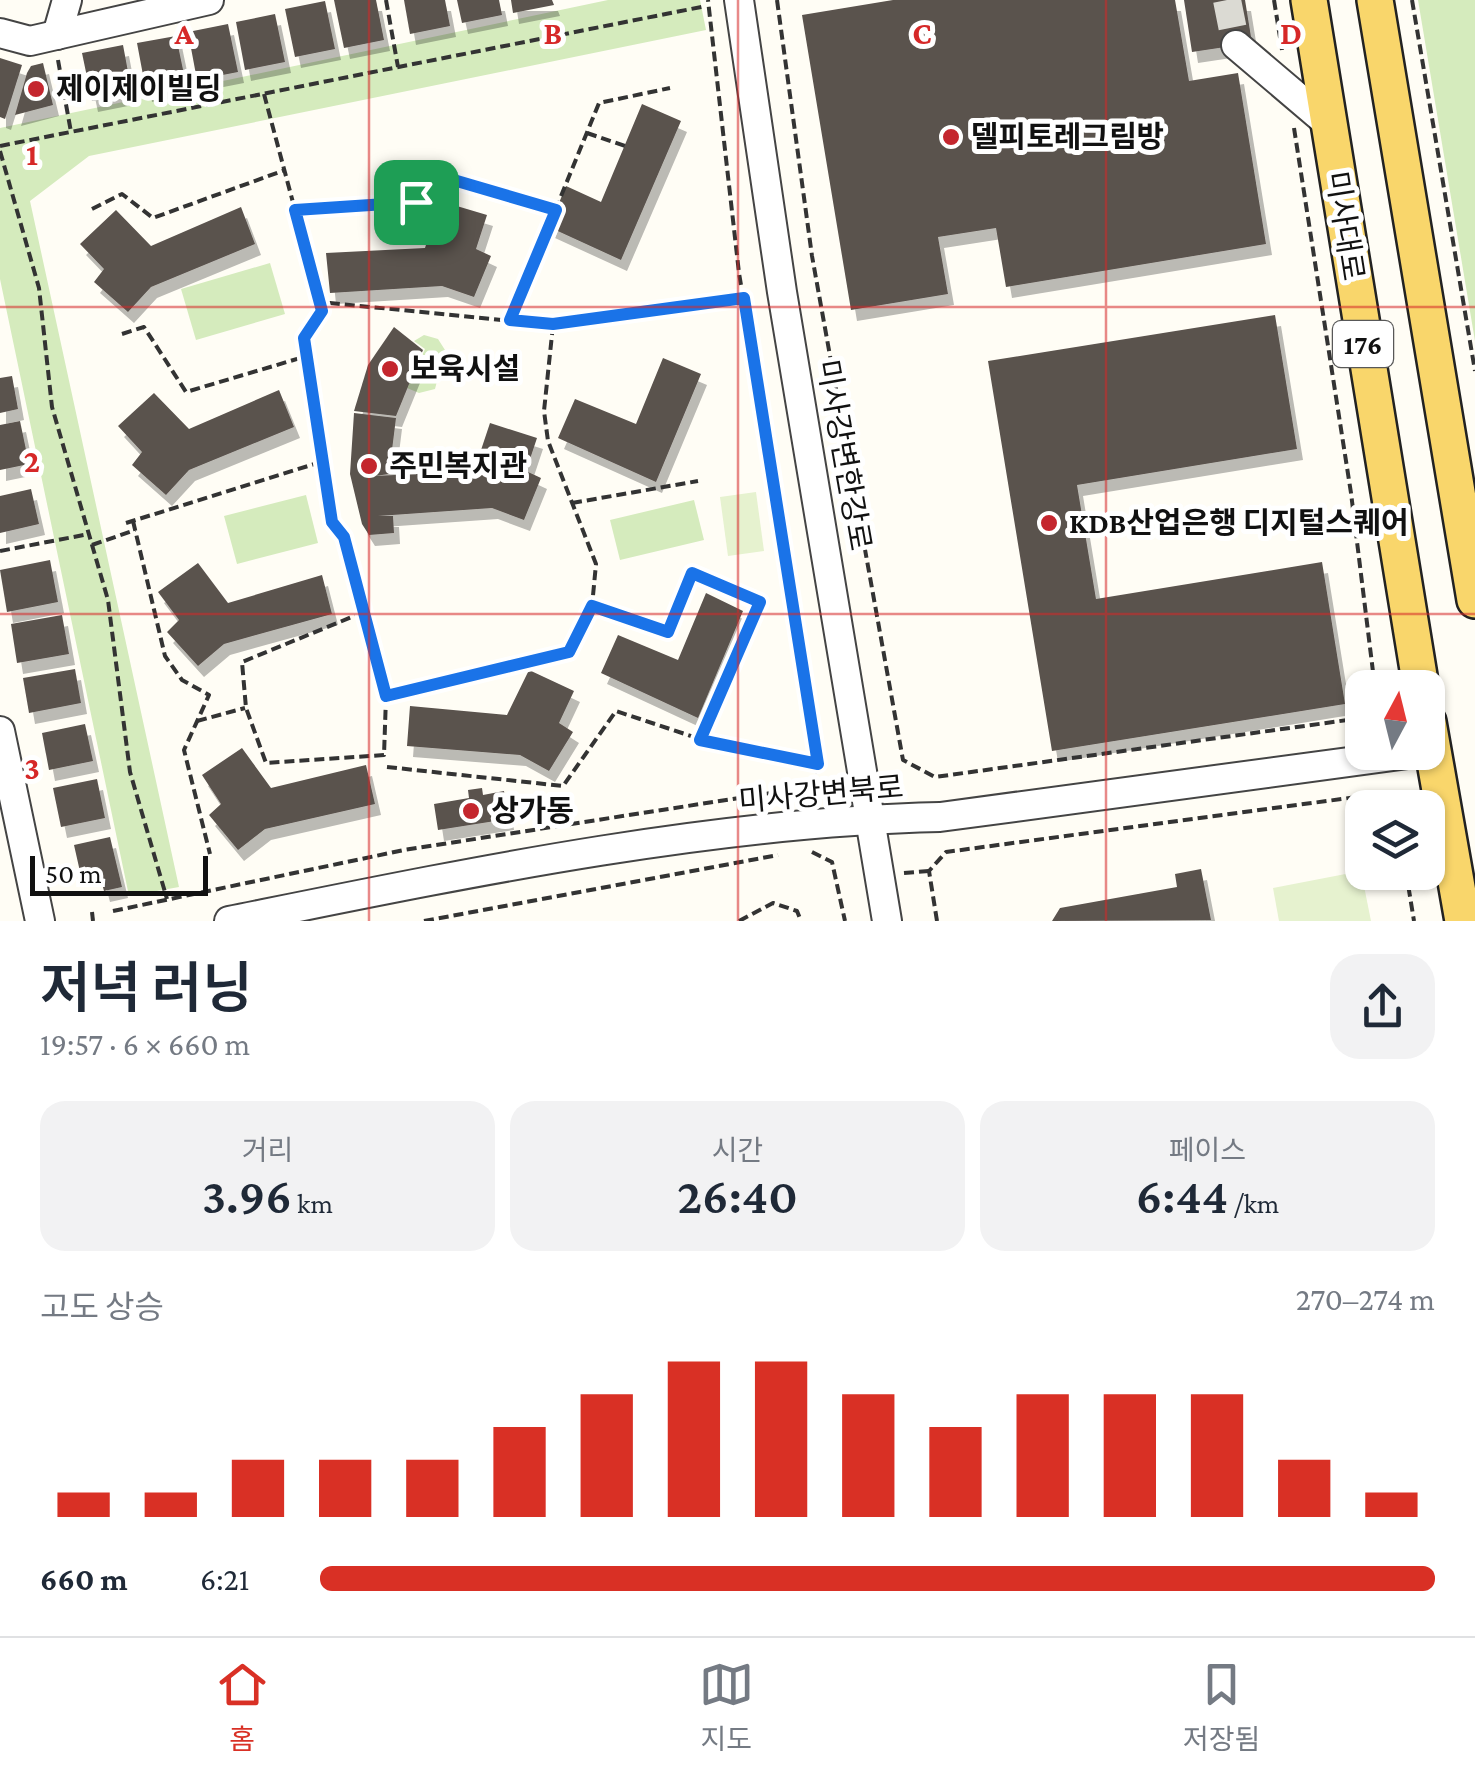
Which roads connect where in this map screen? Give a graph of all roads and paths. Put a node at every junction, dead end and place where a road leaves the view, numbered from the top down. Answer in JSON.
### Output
{"nodes":[{"id":1,"x":67,"y":0,"type":"edge"},
{"id":2,"x":209,"y":0,"type":"edge"},
{"id":3,"x":386,"y":0,"type":"edge"},
{"id":4,"x":739,"y":0,"type":"edge"},
{"id":5,"x":776,"y":0,"type":"edge"},
{"id":6,"x":1274,"y":0,"type":"edge"},
{"id":7,"x":1309,"y":0,"type":"edge"},
{"id":8,"x":1374,"y":0,"type":"edge"},
{"id":9,"x":1412,"y":0,"type":"edge"},
{"id":10,"x":708,"y":3,"type":"edge"},
{"id":11,"x":0,"y":32,"type":"edge"},
{"id":12,"x":57,"y":43,"type":"junction"},
{"id":13,"x":1236,"y":45,"type":"tunnel mouth"},
{"id":14,"x":398,"y":67,"type":"junction"},
{"id":15,"x":1287,"y":85,"type":"junction"},
{"id":16,"x":670,"y":88,"type":"dead end"},
{"id":17,"x":264,"y":94,"type":"junction"},
{"id":18,"x":1329,"y":124,"type":"junction"},
{"id":19,"x":71,"y":132,"type":"junction"},
{"id":20,"x":587,"y":133,"type":"junction"},
{"id":21,"x":625,"y":146,"type":"dead end"},
{"id":22,"x":0,"y":149,"type":"edge"},
{"id":23,"x":285,"y":170,"type":"junction"},
{"id":24,"x":92,"y":209,"type":"dead end"},
{"id":25,"x":295,"y":210,"type":"junction"},
{"id":26,"x":556,"y":210,"type":"junction"},
{"id":27,"x":744,"y":298,"type":"junction"},
{"id":28,"x":322,"y":311,"type":"junction"},
{"id":29,"x":510,"y":320,"type":"junction"},
{"id":30,"x":553,"y":324,"type":"junction"},
{"id":31,"x":122,"y":334,"type":"dead end"},
{"id":32,"x":307,"y":356,"type":"junction"},
{"id":33,"x":1475,"y":371,"type":"edge"},
{"id":34,"x":324,"y":461,"type":"junction"},
{"id":35,"x":698,"y":480,"type":"dead end"},
{"id":36,"x":572,"y":503,"type":"junction"},
{"id":37,"x":133,"y":521,"type":"junction"},
{"id":38,"x":126,"y":523,"type":"dead end"},
{"id":39,"x":135,"y":530,"type":"junction"},
{"id":40,"x":89,"y":534,"type":"junction"},
{"id":41,"x":92,"y":545,"type":"junction"},
{"id":42,"x":0,"y":551,"type":"edge"},
{"id":43,"x":1475,"y":600,"type":"edge"},
{"id":44,"x":592,"y":606,"type":"junction"},
{"id":45,"x":364,"y":612,"type":"junction"},
{"id":46,"x":1373,"y":670,"type":"edge"},
{"id":47,"x":1418,"y":670,"type":"edge"},
{"id":48,"x":386,"y":696,"type":"junction"},
{"id":49,"x":246,"y":708,"type":"junction"},
{"id":50,"x":1345,"y":720,"type":"edge"},
{"id":51,"x":196,"y":721,"type":"junction"},
{"id":52,"x":0,"y":731,"type":"edge"},
{"id":53,"x":700,"y":740,"type":"junction"},
{"id":54,"x":1345,"y":756,"type":"edge"},
{"id":55,"x":818,"y":764,"type":"junction"},
{"id":56,"x":387,"y":767,"type":"dead end"},
{"id":57,"x":1433,"y":770,"type":"edge"},
{"id":58,"x":1345,"y":799,"type":"edge"},
{"id":59,"x":872,"y":818,"type":"junction"},
{"id":60,"x":802,"y":851,"type":"dead end"},
{"id":61,"x":210,"y":854,"type":"dead end"},
{"id":62,"x":783,"y":854,"type":"dead end"},
{"id":63,"x":1409,"y":890,"type":"edge"},
{"id":64,"x":167,"y":899,"type":"junction"},
{"id":65,"x":112,"y":911,"type":"dead end"},
{"id":66,"x":92,"y":912,"type":"dead end"},
{"id":67,"x":40,"y":921,"type":"edge"},
{"id":68,"x":93,"y":921,"type":"edge"},
{"id":69,"x":229,"y":921,"type":"edge"},
{"id":70,"x":424,"y":921,"type":"edge"},
{"id":71,"x":738,"y":921,"type":"edge"},
{"id":72,"x":802,"y":921,"type":"edge"},
{"id":73,"x":845,"y":921,"type":"edge"},
{"id":74,"x":887,"y":921,"type":"edge"},
{"id":75,"x":937,"y":921,"type":"edge"},
{"id":76,"x":1414,"y":921,"type":"edge"},
{"id":77,"x":1463,"y":921,"type":"edge"}],
"edges":[{"from":1,"to":12,"type":"street"},
{"from":2,"to":12,"type":"street"},
{"from":3,"to":14,"type":"path"},
{"from":4,"to":59,"type":"street","name":"미사강변한강로"},
{"from":5,"to":50,"type":"path"},
{"from":6,"to":15,"type":"path"},
{"from":7,"to":18,"type":"main road","name":"미사대로","number":"176"},
{"from":8,"to":43,"type":"main road","number":"176"},
{"from":9,"to":33,"type":"path"},
{"from":10,"to":14,"type":"path"},
{"from":10,"to":27,"type":"path"},
{"from":11,"to":12,"type":"street"},
{"from":12,"to":19,"type":"path"},
{"from":13,"to":15,"type":"street"},
{"from":14,"to":17,"type":"path"},
{"from":15,"to":18,"type":"street"},
{"from":15,"to":46,"type":"path"},
{"from":16,"to":20,"type":"path"},
{"from":17,"to":19,"type":"path"},
{"from":17,"to":23,"type":"path"},
{"from":18,"to":47,"type":"main road","name":"미사대로","number":"176"},
{"from":19,"to":22,"type":"path"},
{"from":20,"to":21,"type":"path"},
{"from":20,"to":26,"type":"path"},
{"from":22,"to":40,"type":"path"},
{"from":23,"to":24,"type":"path"},
{"from":23,"to":25,"type":"path"},
{"from":25,"to":26,"type":"path"},
{"from":25,"to":28,"type":"path"},
{"from":26,"to":29,"type":"path"},
{"from":27,"to":30,"type":"path"},
{"from":27,"to":55,"type":"path"},
{"from":28,"to":29,"type":"path"},
{"from":28,"to":32,"type":"path"},
{"from":29,"to":30,"type":"path"},
{"from":30,"to":36,"type":"path"},
{"from":31,"to":32,"type":"path"},
{"from":32,"to":34,"type":"path"},
{"from":34,"to":37,"type":"path"},
{"from":34,"to":45,"type":"path"},
{"from":35,"to":36,"type":"path"},
{"from":36,"to":44,"type":"path"},
{"from":37,"to":38,"type":"path"},
{"from":37,"to":39,"type":"path"},
{"from":39,"to":41,"type":"path"},
{"from":39,"to":51,"type":"path"},
{"from":40,"to":41,"type":"path"},
{"from":40,"to":42,"type":"path"},
{"from":41,"to":64,"type":"path"},
{"from":44,"to":48,"type":"path"},
{"from":44,"to":53,"type":"path"},
{"from":45,"to":48,"type":"path"},
{"from":45,"to":49,"type":"path"},
{"from":48,"to":49,"type":"path"},
{"from":49,"to":51,"type":"path"},
{"from":51,"to":61,"type":"path"},
{"from":52,"to":67,"type":"street"},
{"from":53,"to":55,"type":"path"},
{"from":53,"to":56,"type":"path"},
{"from":54,"to":59,"type":"street","name":"미사강변북로"},
{"from":55,"to":64,"type":"path"},
{"from":57,"to":77,"type":"main road"},
{"from":58,"to":75,"type":"path"},
{"from":59,"to":69,"type":"street","name":"미사강변북로"},
{"from":59,"to":74,"type":"street","name":"미사강변한강로"},
{"from":60,"to":73,"type":"path"},
{"from":62,"to":70,"type":"path"},
{"from":63,"to":76,"type":"path"},
{"from":64,"to":65,"type":"path"},
{"from":66,"to":68,"type":"path"},
{"from":71,"to":72,"type":"path"}]}
